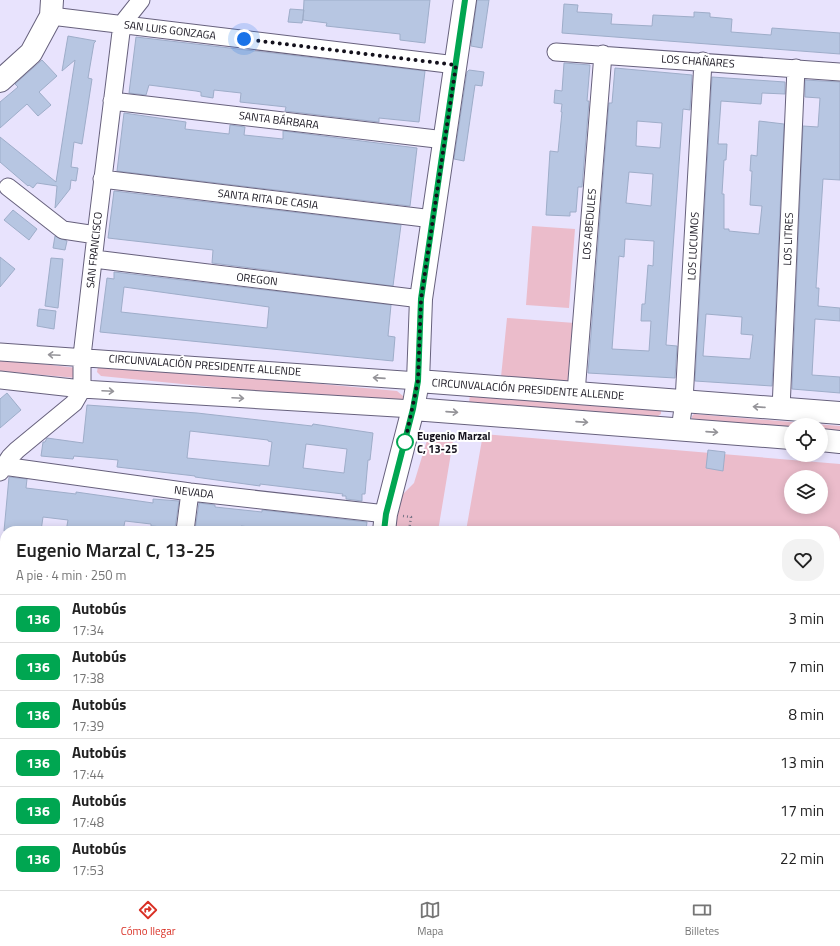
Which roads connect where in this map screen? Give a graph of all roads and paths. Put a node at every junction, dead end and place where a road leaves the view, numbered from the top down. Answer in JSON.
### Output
{"nodes":[{"id":1,"x":141,"y":0,"type":"edge"},
{"id":2,"x":465,"y":0,"type":"edge"},
{"id":3,"x":52,"y":8,"type":"edge"},
{"id":4,"x":122,"y":24,"type":"junction"},
{"id":5,"x":556,"y":52,"type":"dead end"},
{"id":6,"x":603,"y":54,"type":"junction"},
{"id":7,"x":703,"y":61,"type":"junction"},
{"id":8,"x":456,"y":65,"type":"junction"},
{"id":9,"x":796,"y":68,"type":"junction"},
{"id":10,"x":840,"y":72,"type":"edge"},
{"id":11,"x":0,"y":81,"type":"edge"},
{"id":12,"x":112,"y":101,"type":"junction"},
{"id":13,"x":445,"y":140,"type":"junction"},
{"id":14,"x":102,"y":179,"type":"junction"},
{"id":15,"x":8,"y":187,"type":"dead end"},
{"id":16,"x":433,"y":219,"type":"junction"},
{"id":17,"x":96,"y":235,"type":"junction"},
{"id":18,"x":94,"y":259,"type":"junction"},
{"id":19,"x":421,"y":299,"type":"junction"},
{"id":20,"x":0,"y":352,"type":"edge"},
{"id":21,"x":82,"y":356,"type":"junction"},
{"id":22,"x":0,"y":380,"type":"edge"},
{"id":23,"x":418,"y":381,"type":"junction"},
{"id":24,"x":82,"y":389,"type":"junction"},
{"id":25,"x":576,"y":393,"type":"junction"},
{"id":26,"x":684,"y":401,"type":"junction"},
{"id":27,"x":413,"y":409,"type":"junction"},
{"id":28,"x":781,"y":409,"type":"junction"},
{"id":29,"x":840,"y":413,"type":"edge"},
{"id":30,"x":680,"y":430,"type":"junction"},
{"id":31,"x":784,"y":437,"type":"edge"},
{"id":32,"x":828,"y":441,"type":"edge"},
{"id":33,"x":840,"y":442,"type":"edge"},
{"id":34,"x":2,"y":469,"type":"edge"},
{"id":35,"x":190,"y":492,"type":"junction"},
{"id":36,"x":385,"y":523,"type":"edge"},
{"id":37,"x":186,"y":526,"type":"edge"}],
"edges":[{"from":1,"to":4,"type":"street"},
{"from":2,"to":8,"type":"main road"},
{"from":3,"to":4,"type":"street","name":"SAN LUIS GONZAGA"},
{"from":3,"to":11,"type":"main road"},
{"from":4,"to":8,"type":"street","name":"SAN LUIS GONZAGA"},
{"from":4,"to":12,"type":"street","name":"SAN FRANCISCO"},
{"from":5,"to":6,"type":"street","name":"LOS CHAÑARES"},
{"from":6,"to":7,"type":"street","name":"LOS CHAÑARES"},
{"from":6,"to":25,"type":"street","name":"LOS ABEDULES"},
{"from":7,"to":9,"type":"street","name":"LOS CHAÑARES"},
{"from":7,"to":26,"type":"street","name":"LOS LUCUMOS"},
{"from":8,"to":13,"type":"main road"},
{"from":9,"to":10,"type":"street","name":"LOS CHAÑARES"},
{"from":9,"to":28,"type":"street","name":"LOS LITRES"},
{"from":12,"to":13,"type":"street","name":"SANTA BÁRBARA"},
{"from":12,"to":14,"type":"street","name":"SAN FRANCISCO"},
{"from":13,"to":16,"type":"main road"},
{"from":14,"to":16,"type":"street","name":"SANTA RITA DE CASIA"},
{"from":14,"to":17,"type":"street","name":"SAN FRANCISCO"},
{"from":15,"to":17,"type":"street"},
{"from":16,"to":19,"type":"main road"},
{"from":17,"to":18,"type":"street","name":"SAN FRANCISCO"},
{"from":18,"to":19,"type":"street","name":"OREGON"},
{"from":18,"to":21,"type":"street","name":"SAN FRANCISCO"},
{"from":19,"to":23,"type":"main road"},
{"from":21,"to":20,"type":"street","name":"CIRCUNVALACIÓN PRESIDENTE ALLENDE","one_way":true},
{"from":23,"to":21,"type":"street","name":"CIRCUNVALACIÓN PRESIDENTE ALLENDE","one_way":true},
{"from":21,"to":24,"type":"street","name":"SAN FRANCISCO"},
{"from":22,"to":24,"type":"street"},
{"from":23,"to":25,"type":"main road","name":"CIRCUNVALACIÓN PRESIDENTE ALLENDE"},
{"from":23,"to":27,"type":"main road"},
{"from":24,"to":27,"type":"street","one_way":true},
{"from":24,"to":34,"type":"street"},
{"from":25,"to":26,"type":"main road","name":"CIRCUNVALACIÓN PRESIDENTE ALLENDE"},
{"from":28,"to":26,"type":"main road","name":"CIRCUNVALACIÓN PRESIDENTE ALLENDE","one_way":true},
{"from":26,"to":30,"type":"street","name":"LOS LUCUMOS"},
{"from":27,"to":30,"type":"main road","one_way":true},
{"from":27,"to":36,"type":"main road"},
{"from":28,"to":29,"type":"main road","name":"CIRCUNVALACIÓN PRESIDENTE ALLENDE"},
{"from":30,"to":31,"type":"main road","one_way":true},
{"from":32,"to":33,"type":"main road"},
{"from":34,"to":35,"type":"street","name":"NEVADA"},
{"from":35,"to":36,"type":"street","name":"NEVADA"},
{"from":35,"to":37,"type":"street"}]}
